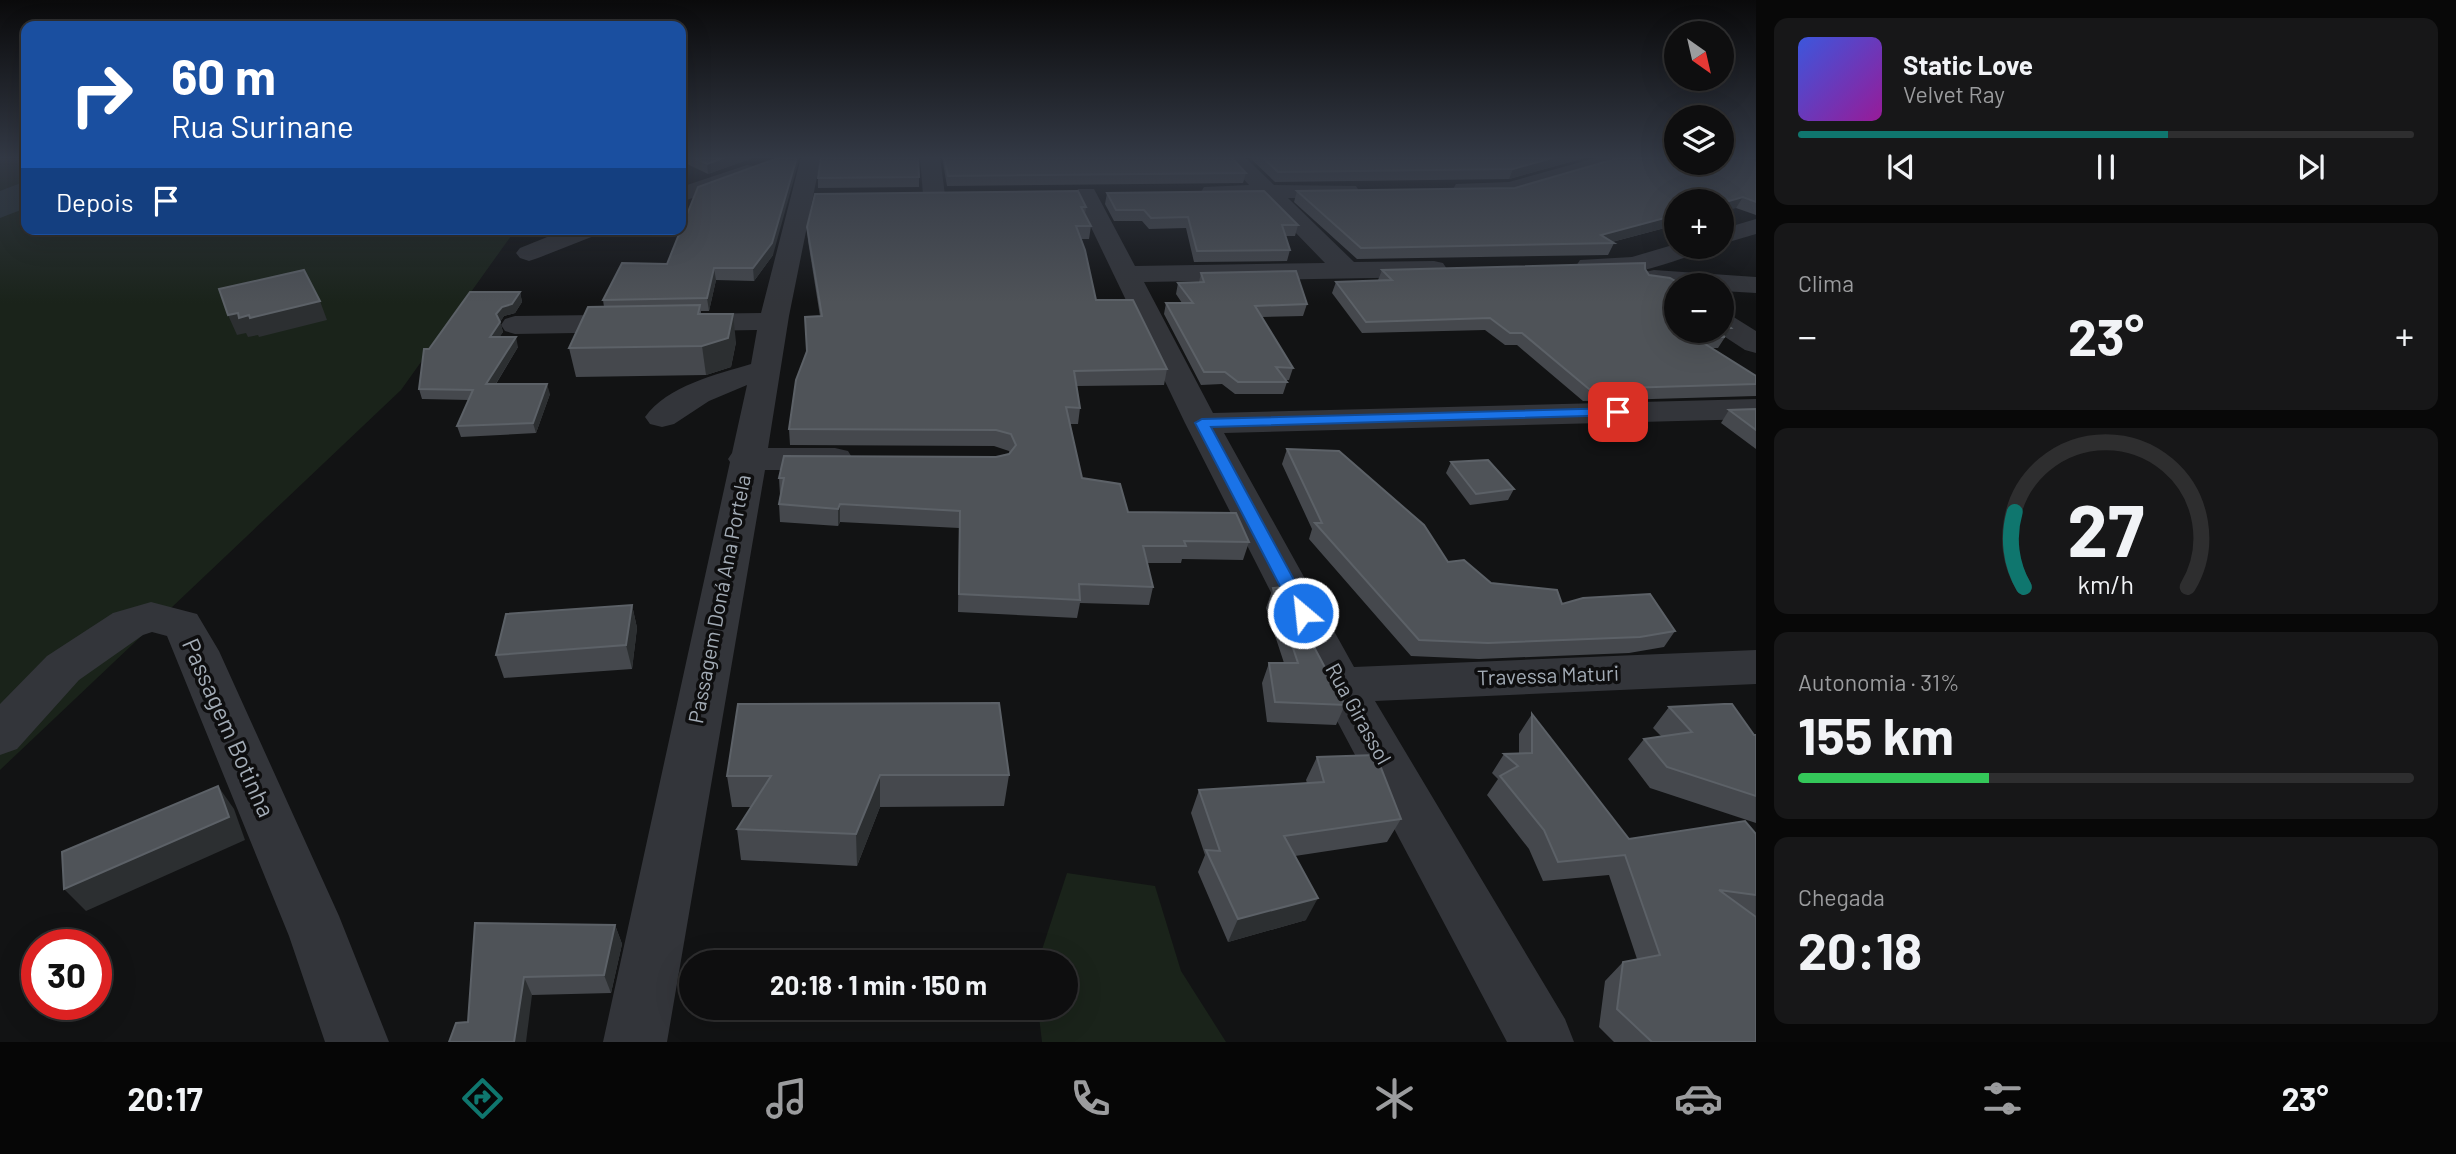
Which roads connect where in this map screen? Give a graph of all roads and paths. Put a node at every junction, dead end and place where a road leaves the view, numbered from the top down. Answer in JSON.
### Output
{"nodes":[{"id":1,"x":814,"y":206,"type":"edge"},
{"id":2,"x":1093,"y":206,"type":"edge"},
{"id":3,"x":1282,"y":206,"type":"edge"},
{"id":4,"x":1756,"y":226,"type":"edge"},
{"id":5,"x":1734,"y":233,"type":"edge"},
{"id":6,"x":575,"y":235,"type":"edge"},
{"id":7,"x":529,"y":253,"type":"dead end"},
{"id":8,"x":1669,"y":259,"type":"edge"},
{"id":9,"x":1566,"y":267,"type":"edge"},
{"id":10,"x":1457,"y":268,"type":"edge"},
{"id":11,"x":1347,"y":270,"type":"junction"},
{"id":12,"x":1644,"y":272,"type":"junction"},
{"id":13,"x":1126,"y":274,"type":"junction"},
{"id":14,"x":1664,"y":285,"type":"edge"},
{"id":15,"x":1756,"y":285,"type":"edge"},
{"id":16,"x":771,"y":321,"type":"junction"},
{"id":17,"x":515,"y":325,"type":"dead end"},
{"id":18,"x":1734,"y":330,"type":"edge"},
{"id":19,"x":1756,"y":344,"type":"edge"},
{"id":20,"x":766,"y":370,"type":"junction"},
{"id":21,"x":1756,"y":409,"type":"edge"},
{"id":22,"x":662,"y":417,"type":"dead end"},
{"id":23,"x":1202,"y":423,"type":"junction"},
{"id":24,"x":746,"y":459,"type":"junction"},
{"id":25,"x":866,"y":459,"type":"edge"},
{"id":26,"x":1756,"y":667,"type":"edge"},
{"id":27,"x":1341,"y":685,"type":"junction"},
{"id":28,"x":0,"y":735,"type":"edge"},
{"id":29,"x":357,"y":1042,"type":"edge"},
{"id":30,"x":635,"y":1042,"type":"edge"},
{"id":31,"x":1542,"y":1042,"type":"edge"}],
"edges":[{"from":1,"to":16,"type":"street","name":"Passagem Doná Ana Portela"},
{"from":2,"to":13,"type":"street","name":"Rua Girassol"},
{"from":3,"to":11,"type":"street"},
{"from":4,"to":5,"type":"street"},
{"from":6,"to":7,"type":"street"},
{"from":8,"to":12,"type":"street"},
{"from":9,"to":12,"type":"street"},
{"from":10,"to":11,"type":"street"},
{"from":11,"to":13,"type":"street"},
{"from":12,"to":14,"type":"street"},
{"from":12,"to":15,"type":"street"},
{"from":13,"to":23,"type":"street","name":"Rua Girassol"},
{"from":16,"to":17,"type":"street"},
{"from":16,"to":20,"type":"street","name":"Passagem Doná Ana Portela"},
{"from":18,"to":19,"type":"street"},
{"from":20,"to":22,"type":"street"},
{"from":20,"to":24,"type":"street","name":"Passagem Doná Ana Portela"},
{"from":21,"to":23,"type":"street"},
{"from":23,"to":27,"type":"street","name":"Rua Girassol"},
{"from":24,"to":25,"type":"street"},
{"from":24,"to":30,"type":"street","name":"Passagem Doná Ana Portela"},
{"from":26,"to":27,"type":"street","name":"Travessa Maturi"},
{"from":27,"to":31,"type":"street","name":"Rua Girassol"},
{"from":28,"to":29,"type":"street","name":"Passagem Botinha"}]}
